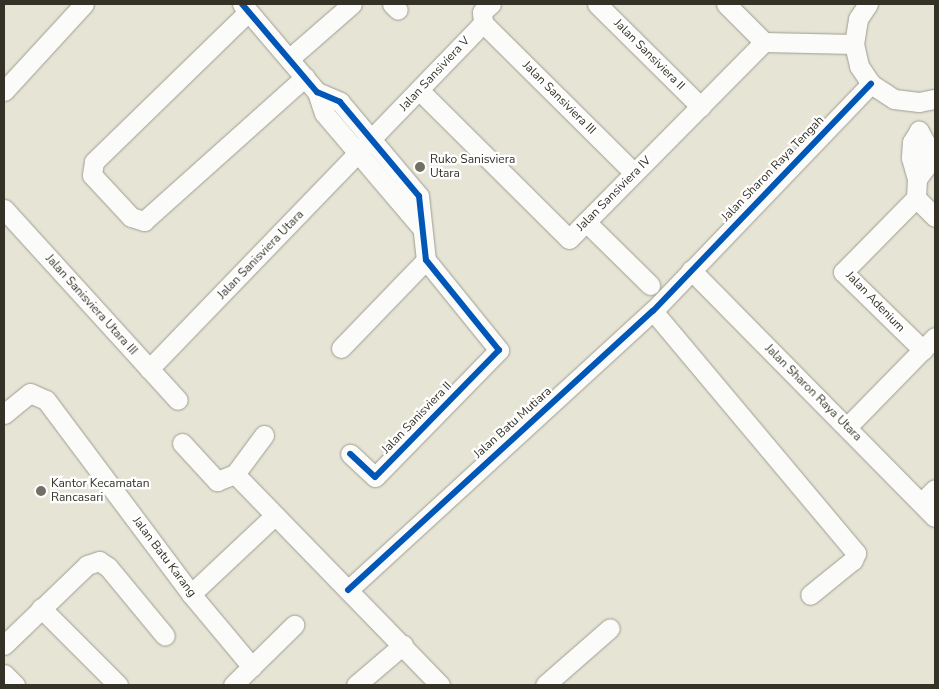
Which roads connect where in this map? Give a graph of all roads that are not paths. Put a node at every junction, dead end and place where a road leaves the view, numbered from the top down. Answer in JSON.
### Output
{"nodes":[{"id":1,"x":84,"y":4,"type":"edge"},
{"id":2,"x":352,"y":4,"type":"edge"},
{"id":3,"x":491,"y":4,"type":"edge"},
{"id":4,"x":597,"y":4,"type":"edge"},
{"id":5,"x":726,"y":4,"type":"edge"},
{"id":6,"x":868,"y":4,"type":"edge"},
{"id":7,"x":245,"y":8,"type":"edge"},
{"id":8,"x":483,"y":23,"type":"junction"},
{"id":9,"x":764,"y":42,"type":"junction"},
{"id":10,"x":854,"y":44,"type":"junction"},
{"id":11,"x":290,"y":58,"type":"junction"},
{"id":12,"x":305,"y":77,"type":"junction"},
{"id":13,"x":871,"y":84,"type":"junction"},
{"id":14,"x":419,"y":90,"type":"junction"},
{"id":15,"x":4,"y":91,"type":"edge"},
{"id":16,"x":927,"y":101,"type":"edge"},
{"id":17,"x":701,"y":107,"type":"junction"},
{"id":18,"x":366,"y":147,"type":"junction"},
{"id":19,"x":634,"y":173,"type":"junction"},
{"id":20,"x":916,"y":198,"type":"junction"},
{"id":21,"x":4,"y":209,"type":"edge"},
{"id":22,"x":935,"y":217,"type":"edge"},
{"id":23,"x":586,"y":222,"type":"junction"},
{"id":24,"x":426,"y":260,"type":"junction"},
{"id":25,"x":691,"y":270,"type":"junction"},
{"id":26,"x":650,"y":285,"type":"dead end"},
{"id":27,"x":653,"y":311,"type":"junction"},
{"id":28,"x":929,"y":344,"type":"edge"},
{"id":29,"x":341,"y":348,"type":"dead end"},
{"id":30,"x":149,"y":369,"type":"junction"},
{"id":31,"x":178,"y":400,"type":"dead end"},
{"id":32,"x":8,"y":401,"type":"edge"},
{"id":33,"x":847,"y":427,"type":"junction"},
{"id":34,"x":264,"y":435,"type":"dead end"},
{"id":35,"x":182,"y":443,"type":"dead end"},
{"id":36,"x":350,"y":454,"type":"dead end"},
{"id":37,"x":235,"y":474,"type":"junction"},
{"id":38,"x":928,"y":496,"type":"edge"},
{"id":39,"x":274,"y":516,"type":"junction"},
{"id":40,"x":935,"y":517,"type":"edge"},
{"id":41,"x":348,"y":590,"type":"junction"},
{"id":42,"x":192,"y":594,"type":"junction"},
{"id":43,"x":810,"y":595,"type":"dead end"},
{"id":44,"x":41,"y":608,"type":"junction"},
{"id":45,"x":294,"y":625,"type":"dead end"},
{"id":46,"x":610,"y":628,"type":"dead end"},
{"id":47,"x":165,"y":636,"type":"dead end"},
{"id":48,"x":4,"y":643,"type":"edge"},
{"id":49,"x":403,"y":645,"type":"junction"},
{"id":50,"x":252,"y":667,"type":"junction"},
{"id":51,"x":4,"y":674,"type":"edge"},
{"id":52,"x":15,"y":685,"type":"edge"},
{"id":53,"x":118,"y":685,"type":"edge"},
{"id":54,"x":233,"y":685,"type":"edge"},
{"id":55,"x":356,"y":685,"type":"edge"},
{"id":56,"x":440,"y":685,"type":"edge"},
{"id":57,"x":545,"y":685,"type":"edge"}],
"edges":[{"from":1,"to":15,"type":"street"},
{"from":2,"to":11,"type":"street"},
{"from":3,"to":8,"type":"street","name":"Jalan Sansiviera V"},
{"from":4,"to":17,"type":"street","name":"Jalan Sansiviera II"},
{"from":5,"to":9,"type":"street"},
{"from":6,"to":10,"type":"street"},
{"from":7,"to":11,"type":"street"},
{"from":7,"to":12,"type":"street"},
{"from":8,"to":14,"type":"street","name":"Jalan Sansiviera V"},
{"from":8,"to":19,"type":"street","name":"Jalan Sansiviera III"},
{"from":9,"to":10,"type":"street"},
{"from":9,"to":17,"type":"street","name":"Jalan Sansiviera IV"},
{"from":10,"to":13,"type":"street"},
{"from":11,"to":12,"type":"street"},
{"from":12,"to":18,"type":"street"},
{"from":13,"to":16,"type":"street"},
{"from":13,"to":25,"type":"street","name":"Jalan Sharon Raya Tengah"},
{"from":14,"to":18,"type":"street","name":"Jalan Sansiviera V"},
{"from":14,"to":23,"type":"street","name":"Jalan Sansiviera IV"},
{"from":16,"to":20,"type":"street"},
{"from":17,"to":19,"type":"street","name":"Jalan Sansiviera IV"},
{"from":18,"to":24,"type":"street"},
{"from":18,"to":30,"type":"street","name":"Jalan Sanisviera Utara"},
{"from":19,"to":23,"type":"street","name":"Jalan Sansiviera IV"},
{"from":20,"to":22,"type":"street"},
{"from":20,"to":28,"type":"street","name":"Jalan Adenium"},
{"from":21,"to":30,"type":"street","name":"Jalan Sanisviera Utara III"},
{"from":23,"to":26,"type":"street"},
{"from":24,"to":29,"type":"street"},
{"from":24,"to":36,"type":"street","name":"Jalan Sanisviera II"},
{"from":25,"to":27,"type":"street","name":"Jalan Batu Mutiara"},
{"from":25,"to":33,"type":"street","name":"Jalan Sharon Raya Utara"},
{"from":27,"to":41,"type":"street","name":"Jalan Batu Mutiara"},
{"from":27,"to":43,"type":"street"},
{"from":28,"to":33,"type":"street"},
{"from":30,"to":31,"type":"street","name":"Jalan Sanisviera Utara III"},
{"from":32,"to":42,"type":"street","name":"Jalan Batu Karang"},
{"from":33,"to":38,"type":"street","name":"Jalan Sharon Raya Utara"},
{"from":34,"to":37,"type":"street"},
{"from":35,"to":37,"type":"street"},
{"from":37,"to":39,"type":"street"},
{"from":38,"to":40,"type":"street","name":"Jalan Sharon Raya Utara"},
{"from":39,"to":41,"type":"street"},
{"from":39,"to":42,"type":"street"},
{"from":41,"to":49,"type":"street"},
{"from":42,"to":50,"type":"street","name":"Jalan Batu Karang"},
{"from":44,"to":47,"type":"street"},
{"from":44,"to":48,"type":"street"},
{"from":44,"to":53,"type":"street"},
{"from":45,"to":50,"type":"street"},
{"from":46,"to":57,"type":"street"},
{"from":49,"to":55,"type":"street"},
{"from":49,"to":56,"type":"street"},
{"from":50,"to":54,"type":"street"},
{"from":51,"to":52,"type":"street"}]}
